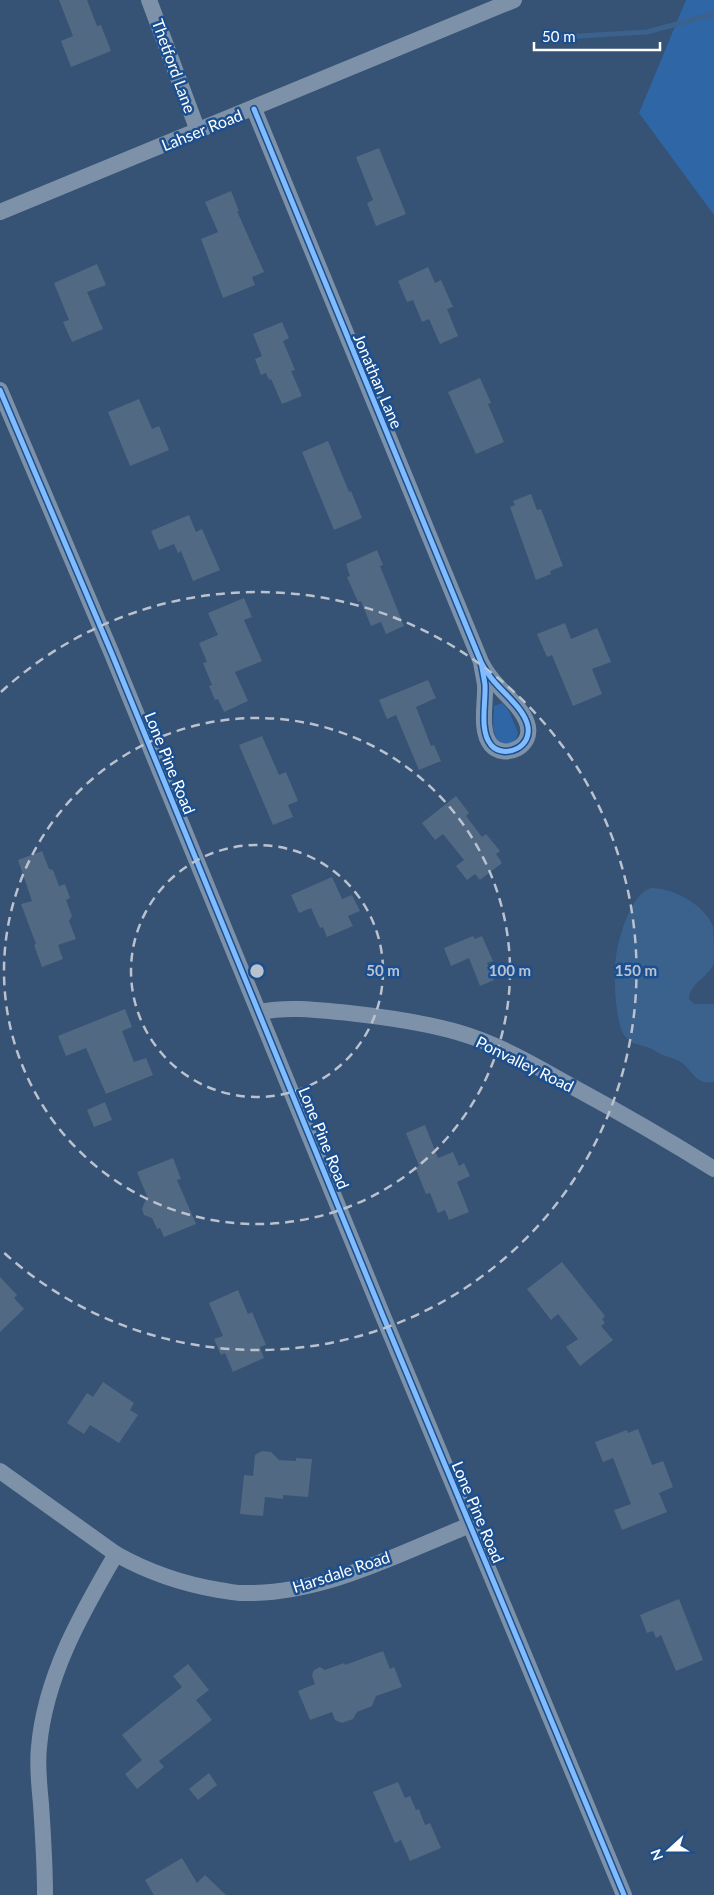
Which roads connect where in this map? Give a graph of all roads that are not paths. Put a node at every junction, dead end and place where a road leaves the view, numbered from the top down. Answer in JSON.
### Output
{"nodes":[{"id":1,"x":150,"y":0,"type":"edge"},
{"id":2,"x":514,"y":0,"type":"edge"},
{"id":3,"x":254,"y":109,"type":"junction"},
{"id":4,"x":198,"y":131,"type":"junction"},
{"id":5,"x":0,"y":212,"type":"edge"},
{"id":6,"x":0,"y":390,"type":"edge"},
{"id":7,"x":481,"y":662,"type":"junction"},
{"id":8,"x":259,"y":1012,"type":"junction"},
{"id":9,"x":714,"y":1169,"type":"edge"},
{"id":10,"x":0,"y":1471,"type":"edge"},
{"id":11,"x":470,"y":1525,"type":"junction"},
{"id":12,"x":116,"y":1554,"type":"junction"},
{"id":13,"x":45,"y":1895,"type":"edge"},
{"id":14,"x":624,"y":1895,"type":"edge"}],
"edges":[{"from":1,"to":4,"type":"street","name":"Thetford Lane"},
{"from":2,"to":3,"type":"street","name":"Lahser Road"},
{"from":3,"to":4,"type":"street","name":"Lahser Road"},
{"from":3,"to":7,"type":"street","name":"Jonathan Lane"},
{"from":4,"to":5,"type":"street","name":"Lahser Road"},
{"from":6,"to":8,"type":"street","name":"Lone Pine Road"},
{"from":7,"to":7,"type":"street","name":"Jonathan Lane"},
{"from":8,"to":9,"type":"street","name":"Ponvalley Road"},
{"from":8,"to":11,"type":"street","name":"Lone Pine Road"},
{"from":10,"to":12,"type":"street","name":"Harsdale Road"},
{"from":11,"to":12,"type":"street","name":"Harsdale Road"},
{"from":11,"to":14,"type":"street","name":"Lone Pine Road"},
{"from":12,"to":13,"type":"street"}]}
